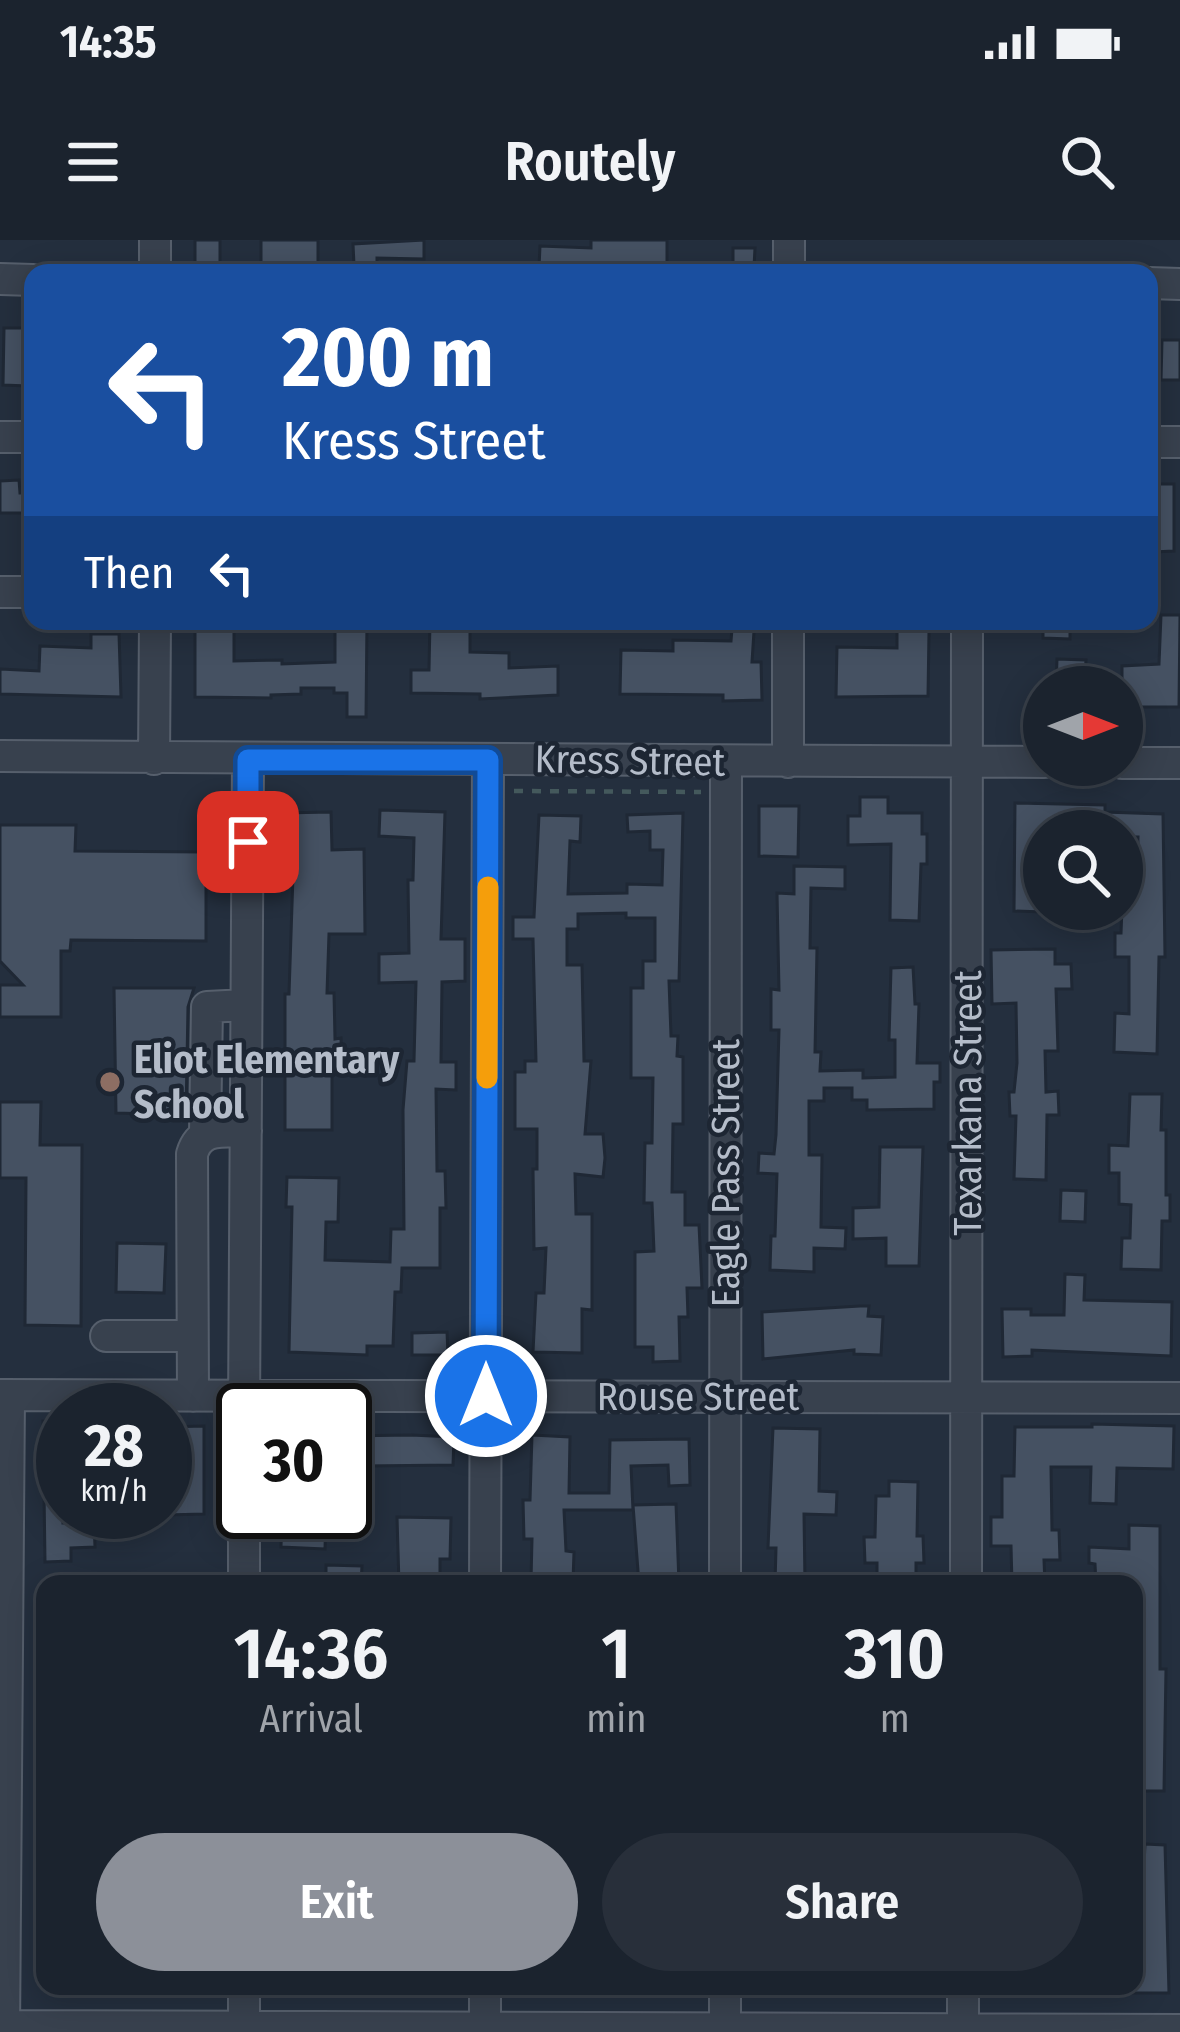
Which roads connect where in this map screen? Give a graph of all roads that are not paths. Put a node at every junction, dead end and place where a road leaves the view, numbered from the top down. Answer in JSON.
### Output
{"nodes":[{"id":1,"x":154,"y":630,"type":"edge"},
{"id":2,"x":788,"y":630,"type":"edge"},
{"id":3,"x":967,"y":630,"type":"edge"},
{"id":4,"x":0,"y":756,"type":"edge"},
{"id":5,"x":154,"y":759,"type":"junction"},
{"id":6,"x":248,"y":760,"type":"junction"},
{"id":7,"x":488,"y":760,"type":"junction"},
{"id":8,"x":788,"y":762,"type":"junction"},
{"id":9,"x":967,"y":762,"type":"junction"},
{"id":10,"x":1023,"y":762,"type":"edge"},
{"id":11,"x":726,"y":763,"type":"junction"},
{"id":12,"x":1143,"y":763,"type":"edge"},
{"id":13,"x":1180,"y":763,"type":"edge"},
{"id":14,"x":246,"y":1005,"type":"junction"},
{"id":15,"x":245,"y":1131,"type":"junction"},
{"id":16,"x":206,"y":1133,"type":"junction"},
{"id":17,"x":106,"y":1336,"type":"dead end"},
{"id":18,"x":192,"y":1336,"type":"junction"},
{"id":19,"x":244,"y":1383,"type":"edge"},
{"id":20,"x":4,"y":1395,"type":"edge"},
{"id":21,"x":193,"y":1396,"type":"junction"},
{"id":22,"x":486,"y":1396,"type":"junction"},
{"id":23,"x":726,"y":1397,"type":"junction"},
{"id":24,"x":968,"y":1397,"type":"junction"},
{"id":25,"x":1180,"y":1398,"type":"edge"},
{"id":26,"x":216,"y":1399,"type":"edge"},
{"id":27,"x":372,"y":1399,"type":"edge"},
{"id":28,"x":244,"y":1539,"type":"edge"},
{"id":29,"x":244,"y":1575,"type":"edge"},
{"id":30,"x":485,"y":1575,"type":"edge"},
{"id":31,"x":725,"y":1575,"type":"edge"},
{"id":32,"x":967,"y":1575,"type":"edge"},
{"id":33,"x":244,"y":1995,"type":"edge"},
{"id":34,"x":484,"y":1995,"type":"edge"},
{"id":35,"x":725,"y":1995,"type":"edge"},
{"id":36,"x":963,"y":1995,"type":"edge"},
{"id":37,"x":3,"y":2028,"type":"edge"},
{"id":38,"x":244,"y":2030,"type":"edge"},
{"id":39,"x":484,"y":2030,"type":"edge"},
{"id":40,"x":725,"y":2030,"type":"edge"},
{"id":41,"x":963,"y":2030,"type":"edge"},
{"id":42,"x":1180,"y":2030,"type":"edge"}],
"edges":[{"from":1,"to":5,"type":"street"},
{"from":2,"to":8,"type":"street"},
{"from":3,"to":9,"type":"street","name":"Texarkana Street"},
{"from":4,"to":5,"type":"street","name":"Kress Street"},
{"from":5,"to":6,"type":"street","name":"Kress Street"},
{"from":6,"to":7,"type":"street","name":"Kress Street"},
{"from":6,"to":14,"type":"street"},
{"from":7,"to":11,"type":"street","name":"Kress Street"},
{"from":7,"to":22,"type":"street"},
{"from":8,"to":9,"type":"street","name":"Kress Street"},
{"from":8,"to":11,"type":"street","name":"Kress Street"},
{"from":9,"to":10,"type":"street","name":"Kress Street"},
{"from":9,"to":24,"type":"street","name":"Texarkana Street"},
{"from":11,"to":23,"type":"street","name":"Eagle Pass Street"},
{"from":12,"to":13,"type":"street"},
{"from":14,"to":15,"type":"street"},
{"from":14,"to":16,"type":"street"},
{"from":15,"to":16,"type":"street"},
{"from":15,"to":19,"type":"street"},
{"from":16,"to":18,"type":"street"},
{"from":17,"to":18,"type":"street"},
{"from":18,"to":21,"type":"street"},
{"from":20,"to":21,"type":"street","name":"Rouse Street"},
{"from":20,"to":37,"type":"street"},
{"from":21,"to":26,"type":"street","name":"Rouse Street"},
{"from":22,"to":23,"type":"street","name":"Rouse Street"},
{"from":22,"to":27,"type":"street","name":"Rouse Street"},
{"from":22,"to":30,"type":"street"},
{"from":23,"to":24,"type":"street","name":"Rouse Street"},
{"from":23,"to":31,"type":"street","name":"Eagle Pass Street"},
{"from":24,"to":25,"type":"street","name":"Rouse Street"},
{"from":24,"to":32,"type":"street","name":"Texarkana Street"},
{"from":28,"to":29,"type":"street"},
{"from":33,"to":38,"type":"street"},
{"from":34,"to":39,"type":"street"},
{"from":35,"to":40,"type":"street"},
{"from":36,"to":41,"type":"street"},
{"from":37,"to":38,"type":"street"},
{"from":38,"to":39,"type":"street"},
{"from":39,"to":40,"type":"street"},
{"from":40,"to":41,"type":"street"},
{"from":41,"to":42,"type":"street"}]}
